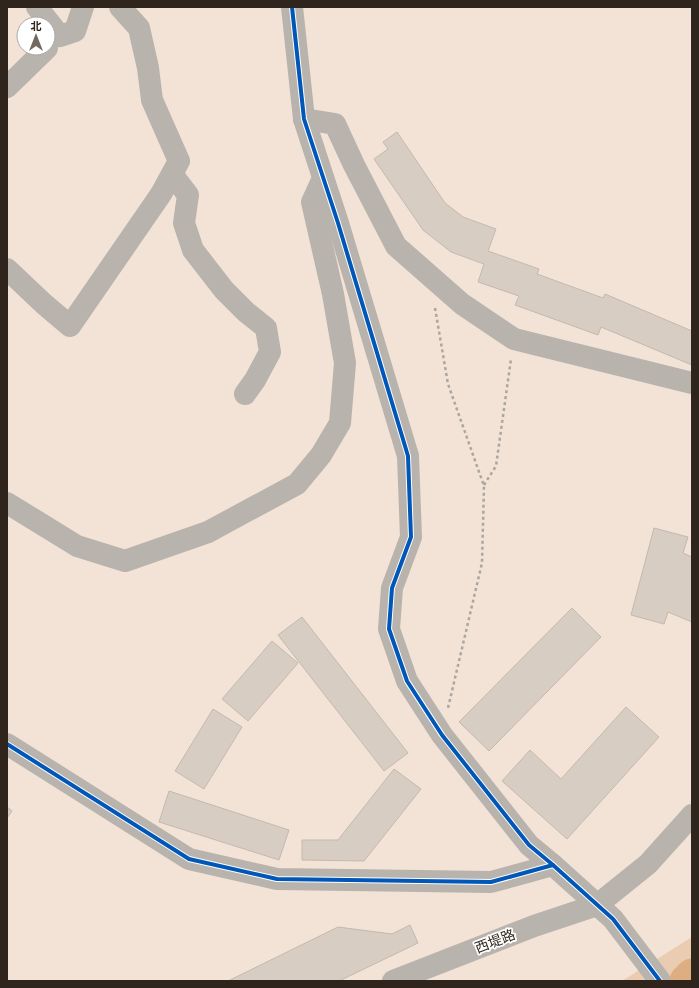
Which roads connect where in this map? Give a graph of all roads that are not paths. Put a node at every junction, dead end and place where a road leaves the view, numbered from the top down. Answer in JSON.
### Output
{"nodes":[{"id":1,"x":83,"y":7,"type":"edge"},
{"id":2,"x":120,"y":7,"type":"edge"},
{"id":3,"x":292,"y":7,"type":"edge"},
{"id":4,"x":56,"y":42,"type":"edge"},
{"id":5,"x":39,"y":56,"type":"edge"},
{"id":6,"x":7,"y":87,"type":"edge"},
{"id":7,"x":304,"y":119,"type":"junction"},
{"id":8,"x":172,"y":174,"type":"junction"},
{"id":9,"x":323,"y":178,"type":"junction"},
{"id":10,"x":7,"y":269,"type":"edge"},
{"id":11,"x":692,"y":384,"type":"edge"},
{"id":12,"x":245,"y":394,"type":"dead end"},
{"id":13,"x":7,"y":503,"type":"edge"},
{"id":14,"x":7,"y":744,"type":"edge"},
{"id":15,"x":692,"y":815,"type":"edge"},
{"id":16,"x":553,"y":865,"type":"junction"},
{"id":17,"x":597,"y":905,"type":"junction"},
{"id":18,"x":393,"y":981,"type":"edge"},
{"id":19,"x":660,"y":981,"type":"edge"}],
"edges":[{"from":1,"to":4,"type":"street"},
{"from":2,"to":8,"type":"street"},
{"from":3,"to":7,"type":"street"},
{"from":5,"to":6,"type":"street"},
{"from":7,"to":9,"type":"street"},
{"from":7,"to":11,"type":"street"},
{"from":8,"to":10,"type":"street"},
{"from":8,"to":12,"type":"street"},
{"from":9,"to":13,"type":"street"},
{"from":9,"to":16,"type":"street"},
{"from":14,"to":16,"type":"street"},
{"from":15,"to":17,"type":"street"},
{"from":16,"to":17,"type":"street"},
{"from":17,"to":18,"type":"street","name":"西堤路"},
{"from":17,"to":19,"type":"street"}]}
